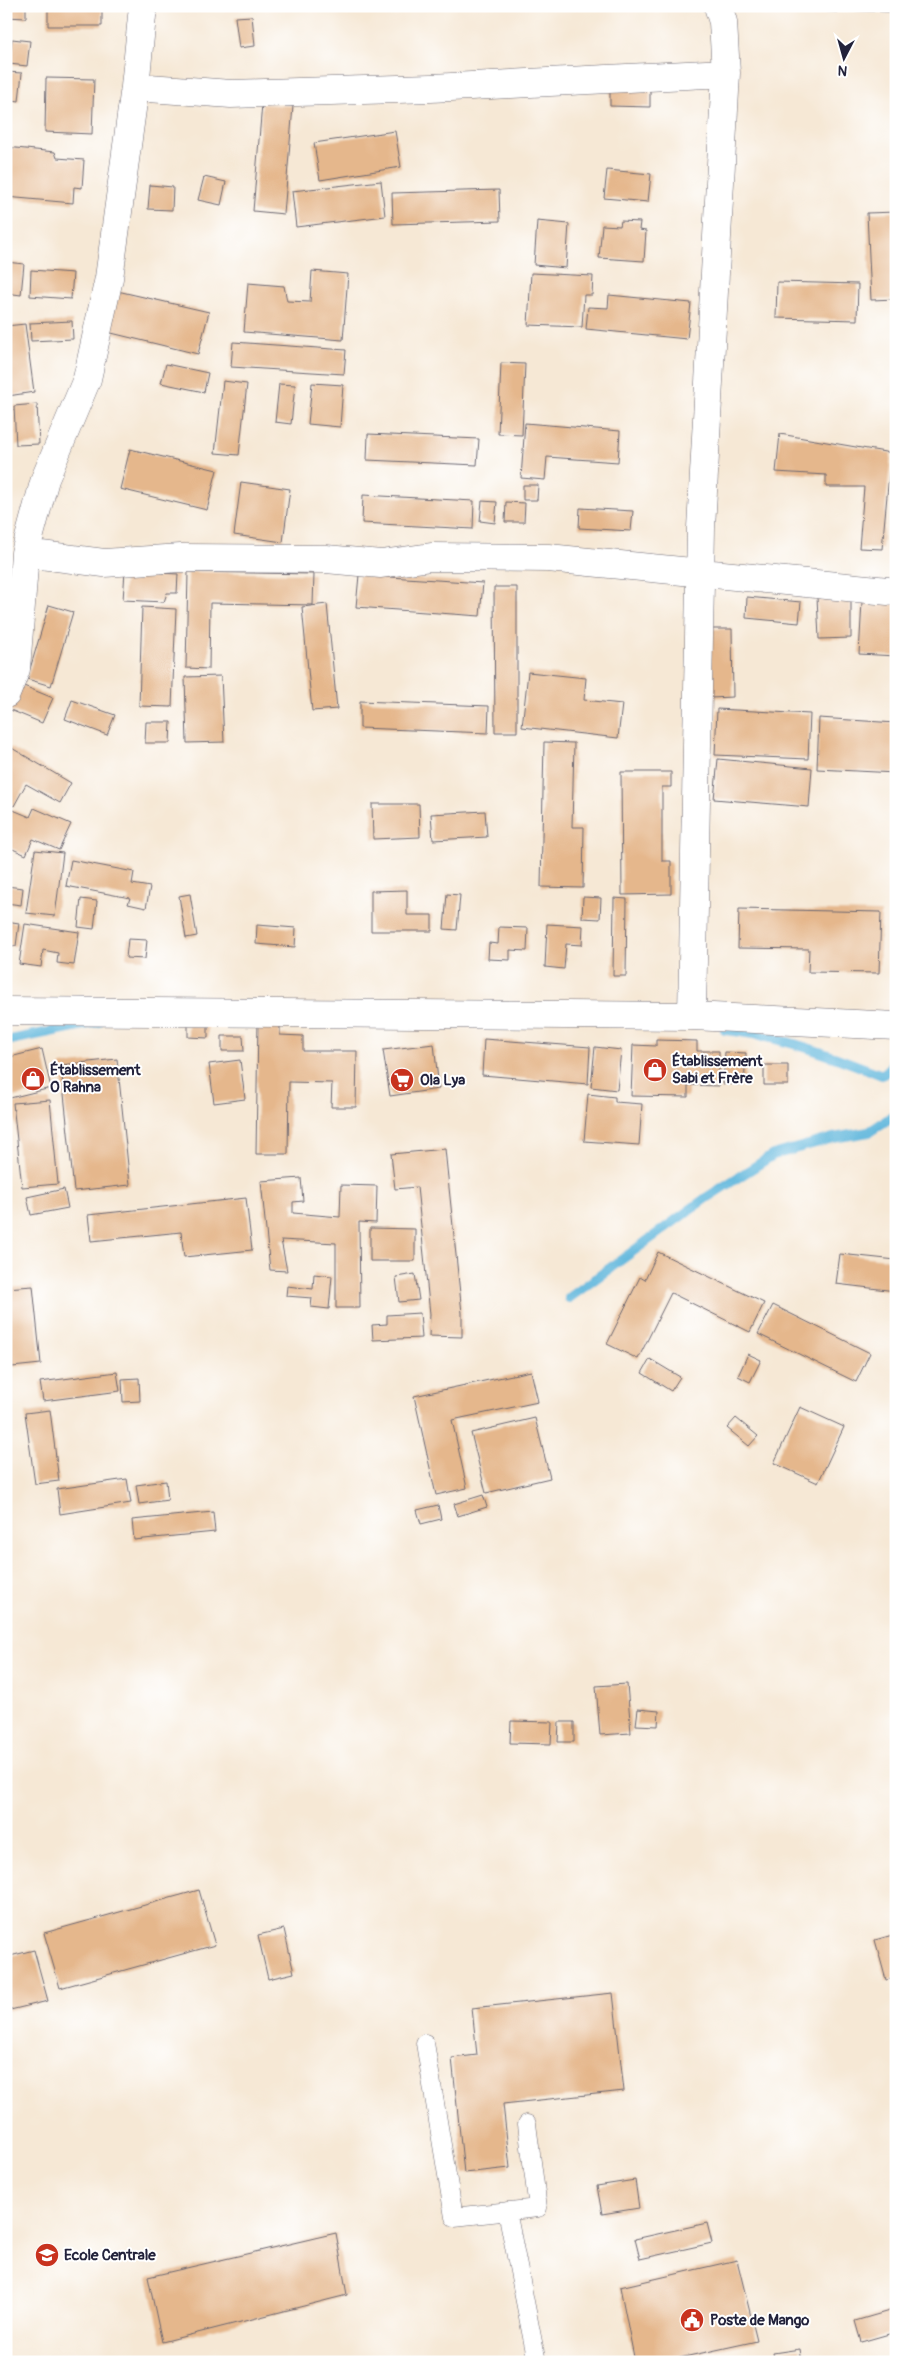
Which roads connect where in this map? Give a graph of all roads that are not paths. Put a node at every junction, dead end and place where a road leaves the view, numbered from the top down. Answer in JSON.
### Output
{"nodes":[{"id":1,"x":143,"y":6,"type":"edge"},
{"id":2,"x":718,"y":6,"type":"edge"},
{"id":3,"x":726,"y":73,"type":"junction"},
{"id":4,"x":136,"y":88,"type":"junction"},
{"id":5,"x":26,"y":553,"type":"junction"},
{"id":6,"x":701,"y":573,"type":"junction"},
{"id":7,"x":888,"y":591,"type":"dead end"},
{"id":8,"x":6,"y":694,"type":"edge"},
{"id":9,"x":6,"y":1011,"type":"edge"},
{"id":10,"x":692,"y":1016,"type":"junction"},
{"id":11,"x":895,"y":1026,"type":"edge"},
{"id":12,"x":425,"y":2043,"type":"dead end"},
{"id":13,"x":527,"y":2124,"type":"dead end"},
{"id":14,"x":507,"y":2211,"type":"junction"},
{"id":15,"x":537,"y":2362,"type":"edge"}],
"edges":[{"from":1,"to":4,"type":"street"},
{"from":2,"to":3,"type":"street"},
{"from":3,"to":4,"type":"street"},
{"from":3,"to":6,"type":"street"},
{"from":4,"to":5,"type":"street"},
{"from":5,"to":6,"type":"street"},
{"from":5,"to":8,"type":"street"},
{"from":6,"to":7,"type":"street"},
{"from":6,"to":10,"type":"street"},
{"from":9,"to":10,"type":"street"},
{"from":10,"to":11,"type":"street"},
{"from":12,"to":14,"type":"lane"},
{"from":13,"to":14,"type":"lane"},
{"from":14,"to":15,"type":"lane"}]}
